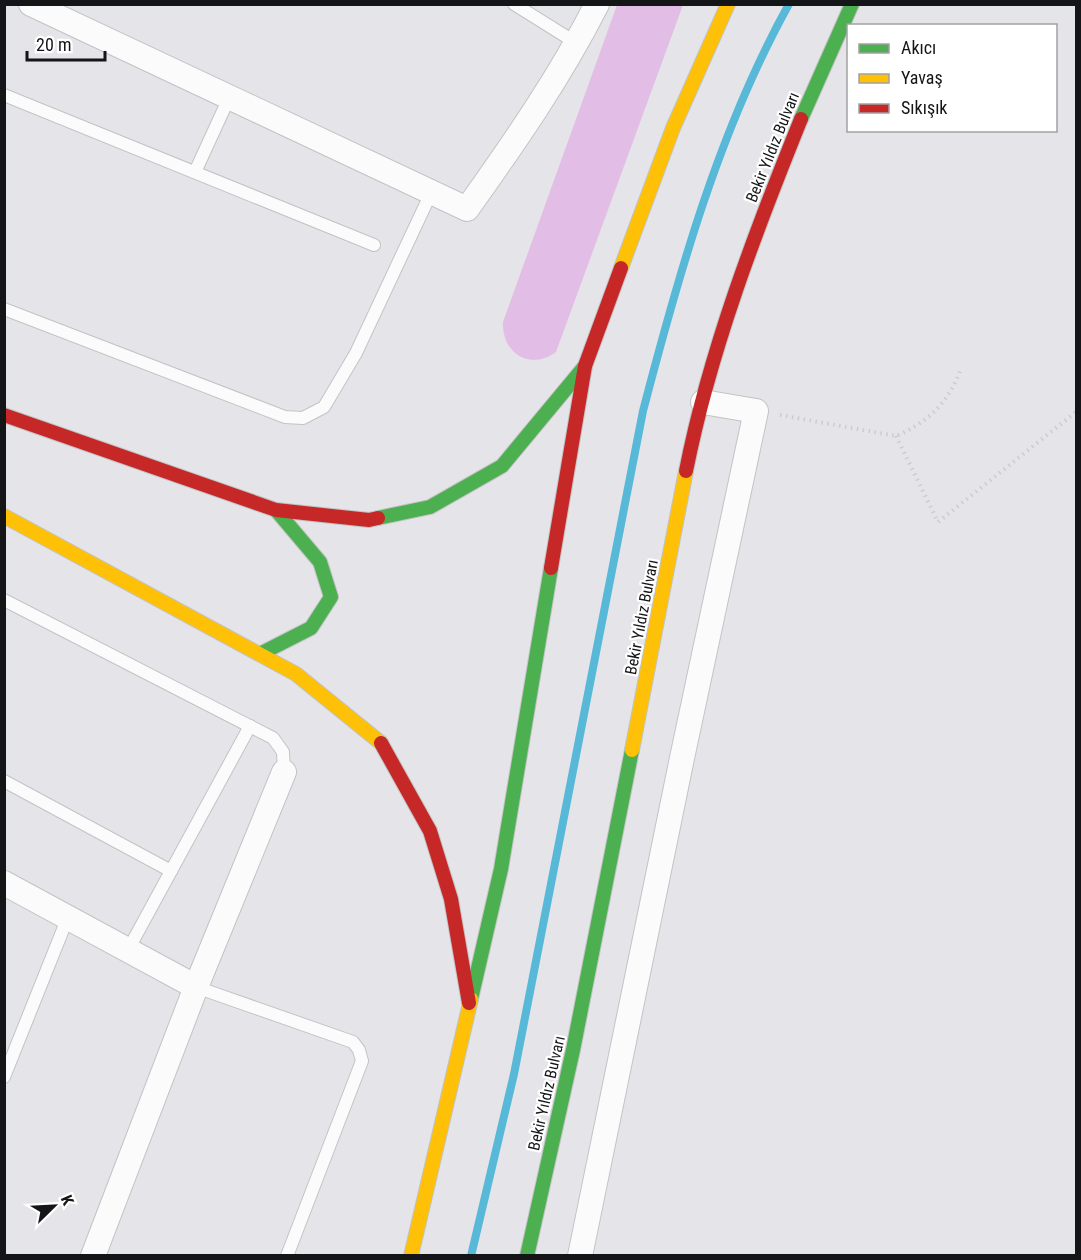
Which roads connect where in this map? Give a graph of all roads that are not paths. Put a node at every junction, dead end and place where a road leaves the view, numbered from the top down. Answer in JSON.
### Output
{"nodes":[{"id":1,"x":32,"y":4,"type":"edge"},
{"id":2,"x":514,"y":4,"type":"edge"},
{"id":3,"x":597,"y":4,"type":"edge"},
{"id":4,"x":728,"y":4,"type":"edge"},
{"id":5,"x":852,"y":4,"type":"edge"},
{"id":6,"x":578,"y":44,"type":"junction"},
{"id":7,"x":4,"y":95,"type":"edge"},
{"id":8,"x":230,"y":98,"type":"junction"},
{"id":9,"x":195,"y":172,"type":"junction"},
{"id":10,"x":431,"y":193,"type":"junction"},
{"id":11,"x":374,"y":245,"type":"dead end"},
{"id":12,"x":4,"y":309,"type":"edge"},
{"id":13,"x":585,"y":366,"type":"junction"},
{"id":14,"x":703,"y":402,"type":"junction"},
{"id":15,"x":4,"y":415,"type":"edge"},
{"id":16,"x":276,"y":510,"type":"junction"},
{"id":17,"x":4,"y":516,"type":"edge"},
{"id":18,"x":4,"y":600,"type":"edge"},
{"id":19,"x":260,"y":654,"type":"junction"},
{"id":20,"x":250,"y":726,"type":"junction"},
{"id":21,"x":284,"y":772,"type":"joint"},
{"id":22,"x":4,"y":781,"type":"edge"},
{"id":23,"x":171,"y":871,"type":"junction"},
{"id":24,"x":4,"y":883,"type":"edge"},
{"id":25,"x":68,"y":917,"type":"junction"},
{"id":26,"x":128,"y":950,"type":"junction"},
{"id":27,"x":196,"y":987,"type":"junction"},
{"id":28,"x":470,"y":1003,"type":"junction"},
{"id":29,"x":4,"y":1077,"type":"edge"},
{"id":30,"x":93,"y":1256,"type":"edge"},
{"id":31,"x":287,"y":1256,"type":"edge"},
{"id":32,"x":411,"y":1256,"type":"edge"},
{"id":33,"x":527,"y":1256,"type":"edge"},
{"id":34,"x":580,"y":1256,"type":"edge"}],
"edges":[{"from":1,"to":8,"type":"street"},
{"from":2,"to":6,"type":"lane"},
{"from":3,"to":6,"type":"street"},
{"from":4,"to":13,"type":"main road"},
{"from":5,"to":14,"type":"main road","name":"Bekir Yıldız Bulvarı"},
{"from":6,"to":10,"type":"street"},
{"from":7,"to":9,"type":"lane"},
{"from":8,"to":9,"type":"lane"},
{"from":8,"to":10,"type":"street"},
{"from":9,"to":11,"type":"lane"},
{"from":10,"to":12,"type":"lane"},
{"from":13,"to":16,"type":"main road"},
{"from":13,"to":28,"type":"main road"},
{"from":14,"to":33,"type":"main road","name":"Bekir Yıldız Bulvarı"},
{"from":14,"to":34,"type":"street"},
{"from":15,"to":16,"type":"main road"},
{"from":16,"to":19,"type":"main road"},
{"from":17,"to":19,"type":"main road"},
{"from":18,"to":20,"type":"lane"},
{"from":19,"to":28,"type":"main road"},
{"from":20,"to":21,"type":"lane"},
{"from":20,"to":23,"type":"lane"},
{"from":21,"to":27,"type":"street"},
{"from":22,"to":23,"type":"lane"},
{"from":23,"to":26,"type":"lane"},
{"from":24,"to":25,"type":"street"},
{"from":25,"to":26,"type":"street"},
{"from":25,"to":29,"type":"lane"},
{"from":26,"to":27,"type":"street"},
{"from":27,"to":30,"type":"street"},
{"from":27,"to":31,"type":"lane"},
{"from":28,"to":32,"type":"main road"}]}
